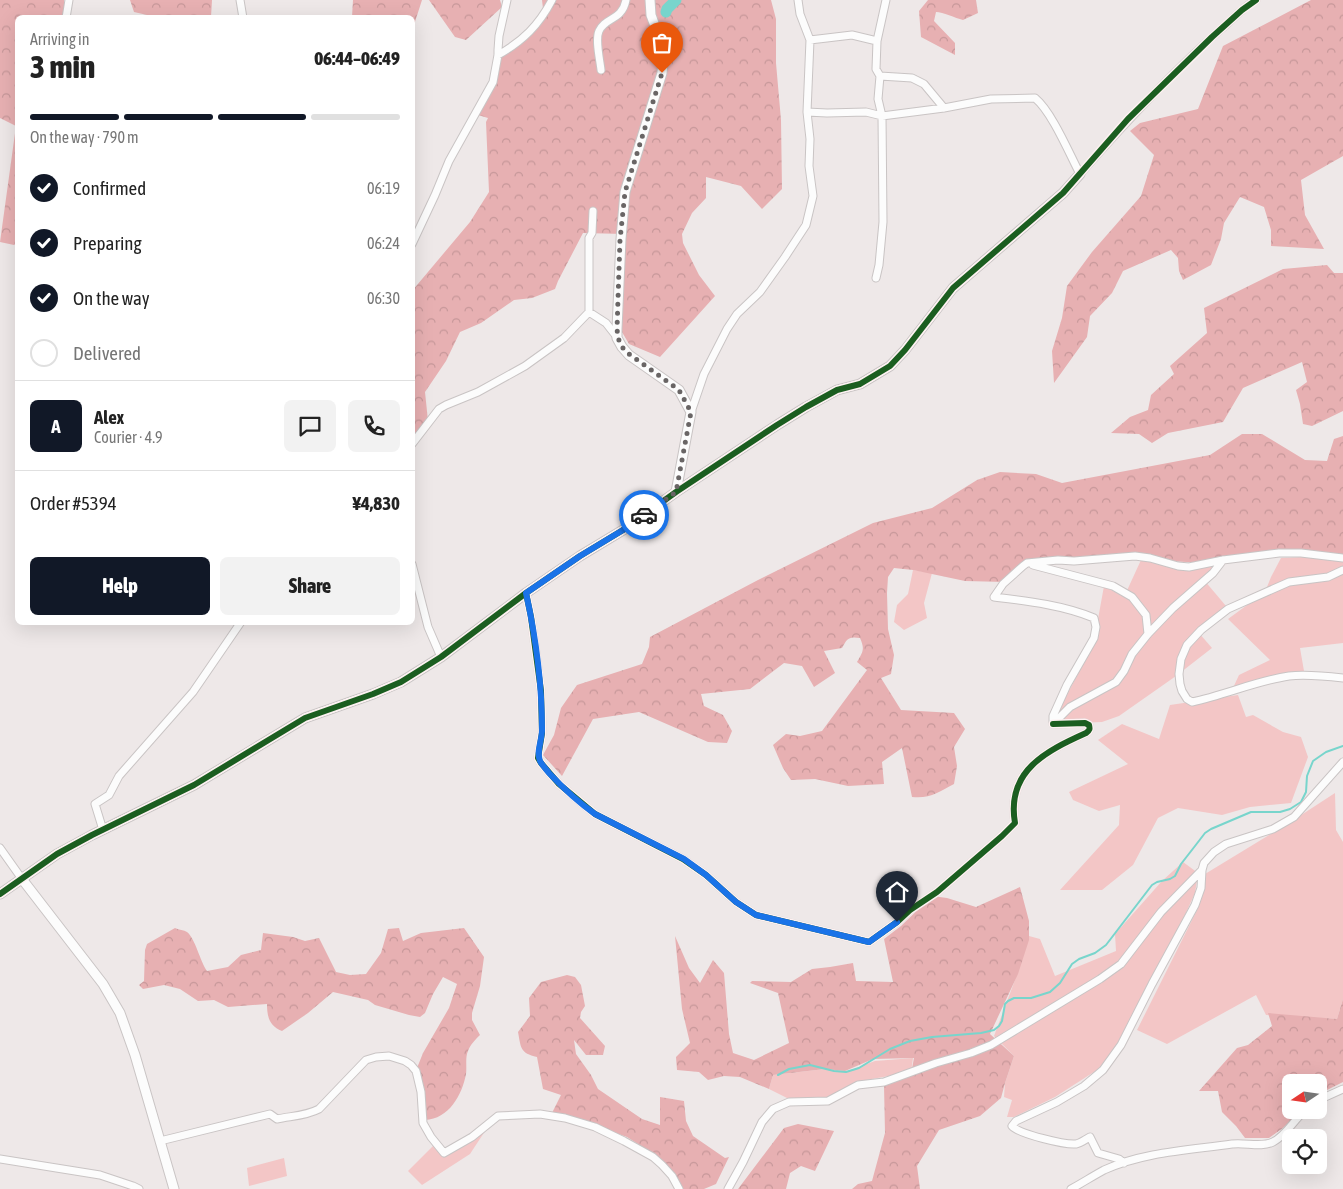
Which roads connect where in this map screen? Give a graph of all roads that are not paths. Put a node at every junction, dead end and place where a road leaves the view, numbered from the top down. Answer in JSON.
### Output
{"nodes":[{"id":1,"x":69,"y":0,"type":"edge"},
{"id":2,"x":240,"y":0,"type":"edge"},
{"id":3,"x":507,"y":0,"type":"edge"},
{"id":4,"x":552,"y":0,"type":"edge"},
{"id":5,"x":626,"y":0,"type":"edge"},
{"id":6,"x":650,"y":0,"type":"edge"},
{"id":7,"x":798,"y":0,"type":"edge"},
{"id":8,"x":886,"y":0,"type":"edge"},
{"id":9,"x":1256,"y":0,"type":"edge"},
{"id":10,"x":66,"y":15,"type":"edge"},
{"id":11,"x":242,"y":15,"type":"edge"},
{"id":12,"x":810,"y":40,"type":"junction"},
{"id":13,"x":877,"y":41,"type":"junction"},
{"id":14,"x":498,"y":54,"type":"junction"},
{"id":15,"x":601,"y":70,"type":"dead end"},
{"id":16,"x":880,"y":76,"type":"junction"},
{"id":17,"x":944,"y":108,"type":"junction"},
{"id":18,"x":807,"y":112,"type":"junction"},
{"id":19,"x":882,"y":116,"type":"junction"},
{"id":20,"x":1080,"y":174,"type":"junction"},
{"id":21,"x":593,"y":211,"type":"dead end"},
{"id":22,"x":415,"y":238,"type":"edge"},
{"id":23,"x":876,"y":278,"type":"dead end"},
{"id":24,"x":590,"y":312,"type":"junction"},
{"id":25,"x":618,"y":338,"type":"junction"},
{"id":26,"x":691,"y":412,"type":"junction"},
{"id":27,"x":415,"y":440,"type":"edge"},
{"id":28,"x":676,"y":492,"type":"junction"},
{"id":29,"x":1343,"y":558,"type":"edge"},
{"id":30,"x":1223,"y":560,"type":"junction"},
{"id":31,"x":1028,"y":563,"type":"junction"},
{"id":32,"x":1343,"y":570,"type":"edge"},
{"id":33,"x":415,"y":576,"type":"edge"},
{"id":34,"x":526,"y":593,"type":"junction"},
{"id":35,"x":239,"y":625,"type":"edge"},
{"id":36,"x":1148,"y":634,"type":"junction"},
{"id":37,"x":441,"y":657,"type":"junction"},
{"id":38,"x":1343,"y":678,"type":"edge"},
{"id":39,"x":1053,"y":724,"type":"junction"},
{"id":40,"x":1343,"y":762,"type":"edge"},
{"id":41,"x":103,"y":830,"type":"junction"},
{"id":42,"x":0,"y":848,"type":"edge"},
{"id":43,"x":1202,"y":870,"type":"junction"},
{"id":44,"x":22,"y":879,"type":"junction"},
{"id":45,"x":0,"y":894,"type":"edge"},
{"id":46,"x":1343,"y":1089,"type":"edge"},
{"id":47,"x":1328,"y":1096,"type":"edge"},
{"id":48,"x":1296,"y":1119,"type":"edge"},
{"id":49,"x":160,"y":1140,"type":"junction"},
{"id":50,"x":0,"y":1159,"type":"edge"},
{"id":51,"x":1124,"y":1163,"type":"junction"},
{"id":52,"x":139,"y":1189,"type":"edge"},
{"id":53,"x":174,"y":1189,"type":"edge"},
{"id":54,"x":679,"y":1189,"type":"edge"},
{"id":55,"x":728,"y":1189,"type":"edge"},
{"id":56,"x":1071,"y":1189,"type":"edge"}],
"edges":[{"from":1,"to":10,"type":"street"},
{"from":2,"to":11,"type":"street"},
{"from":3,"to":14,"type":"street"},
{"from":4,"to":14,"type":"street"},
{"from":5,"to":15,"type":"street"},
{"from":6,"to":25,"type":"street"},
{"from":7,"to":12,"type":"street"},
{"from":8,"to":13,"type":"street"},
{"from":9,"to":20,"type":"street"},
{"from":12,"to":13,"type":"street"},
{"from":12,"to":18,"type":"street"},
{"from":13,"to":16,"type":"street"},
{"from":14,"to":22,"type":"street"},
{"from":16,"to":17,"type":"street"},
{"from":16,"to":19,"type":"street"},
{"from":17,"to":19,"type":"street"},
{"from":17,"to":20,"type":"street"},
{"from":18,"to":19,"type":"street"},
{"from":18,"to":26,"type":"street"},
{"from":19,"to":23,"type":"street"},
{"from":20,"to":28,"type":"street"},
{"from":21,"to":24,"type":"street"},
{"from":24,"to":25,"type":"street"},
{"from":24,"to":27,"type":"street"},
{"from":25,"to":26,"type":"street"},
{"from":26,"to":28,"type":"street"},
{"from":28,"to":34,"type":"street"},
{"from":29,"to":30,"type":"street"},
{"from":30,"to":31,"type":"street"},
{"from":30,"to":36,"type":"street"},
{"from":31,"to":36,"type":"street"},
{"from":31,"to":39,"type":"street"},
{"from":32,"to":38,"type":"street"},
{"from":33,"to":37,"type":"street"},
{"from":34,"to":37,"type":"street"},
{"from":34,"to":39,"type":"street"},
{"from":35,"to":41,"type":"street"},
{"from":36,"to":39,"type":"street"},
{"from":37,"to":41,"type":"street"},
{"from":40,"to":43,"type":"street"},
{"from":41,"to":44,"type":"street"},
{"from":42,"to":44,"type":"street"},
{"from":43,"to":51,"type":"street"},
{"from":43,"to":55,"type":"street"},
{"from":44,"to":45,"type":"street"},
{"from":44,"to":49,"type":"street"},
{"from":46,"to":47,"type":"street"},
{"from":48,"to":51,"type":"street"},
{"from":49,"to":53,"type":"street"},
{"from":49,"to":54,"type":"street"},
{"from":50,"to":52,"type":"street"},
{"from":51,"to":56,"type":"street"}]}
